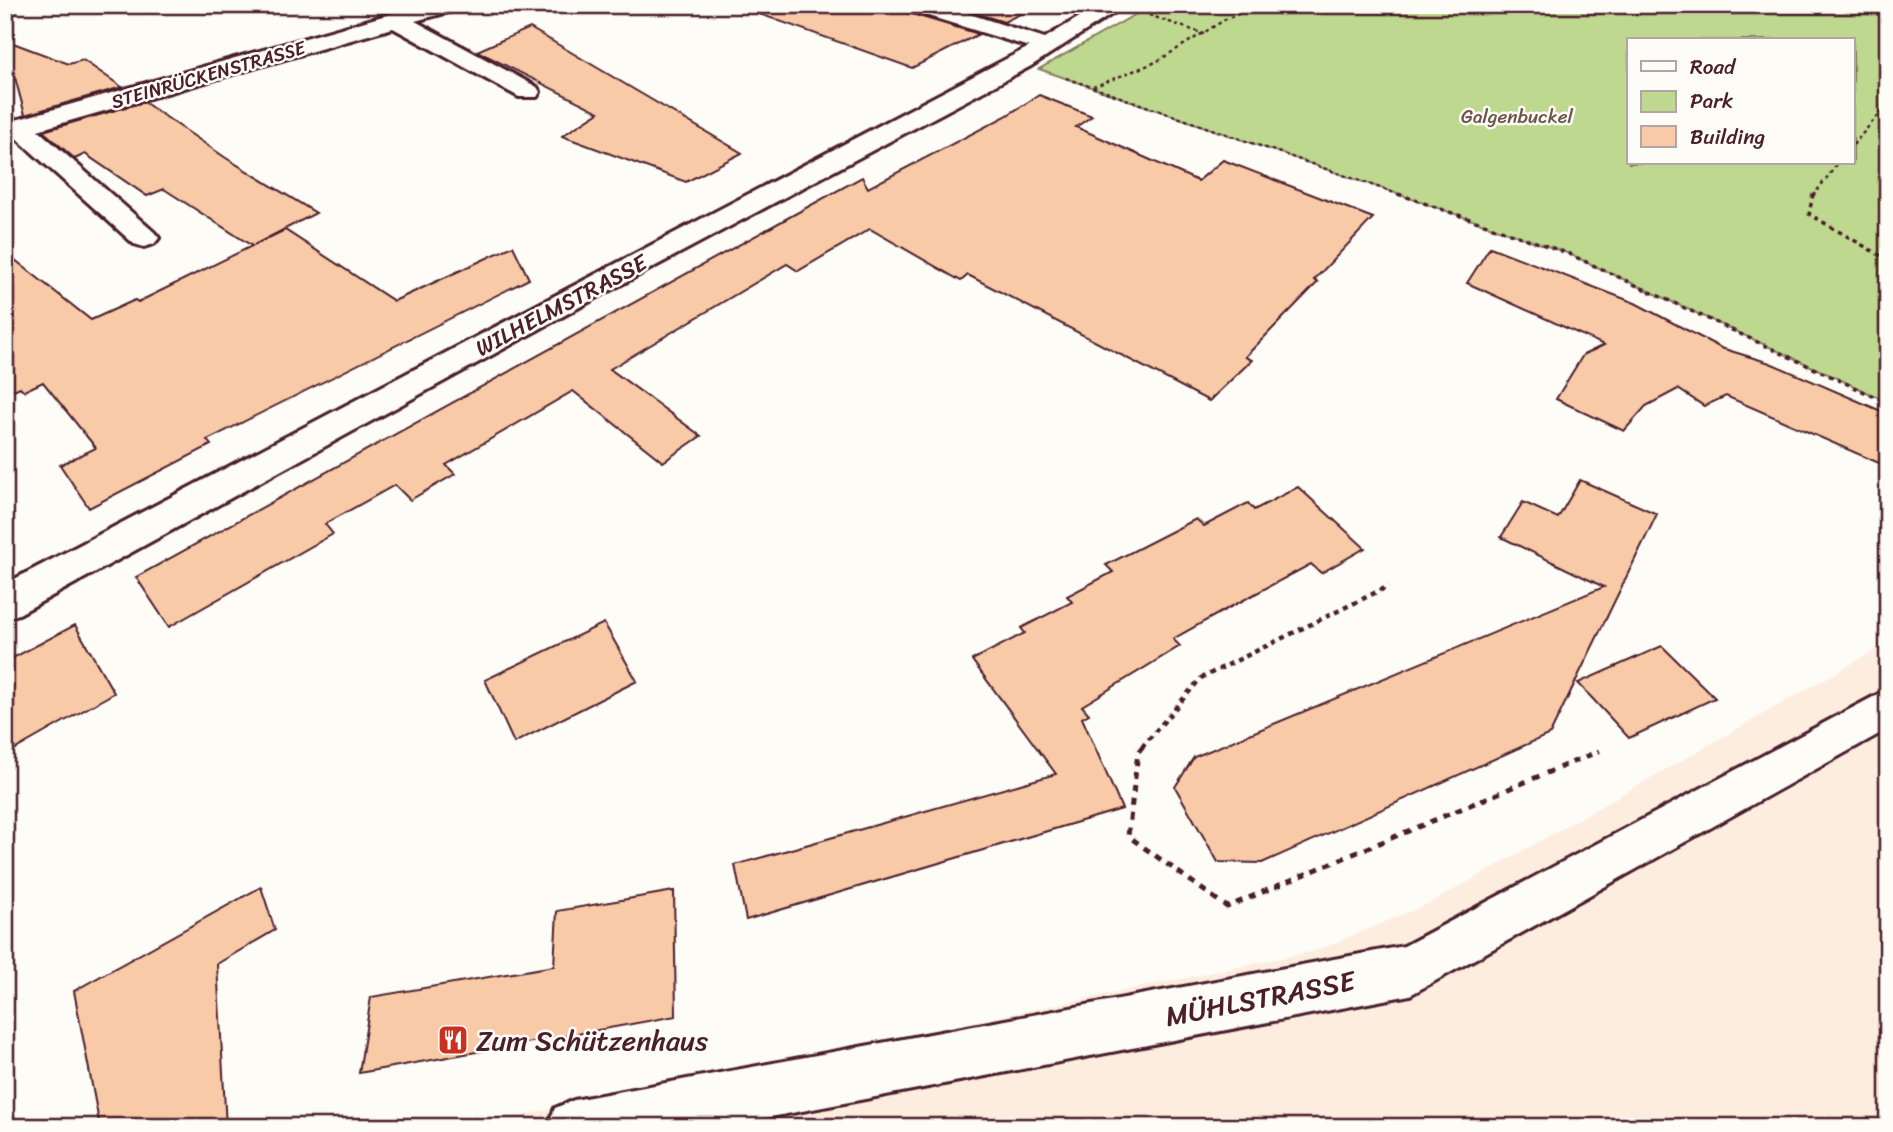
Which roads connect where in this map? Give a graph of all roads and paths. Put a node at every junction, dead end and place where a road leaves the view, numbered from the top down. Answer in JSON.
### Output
{"nodes":[{"id":1,"x":448,"y":5,"type":"edge"},
{"id":2,"x":917,"y":5,"type":"edge"},
{"id":3,"x":1115,"y":5,"type":"edge"},
{"id":4,"x":1261,"y":5,"type":"edge"},
{"id":5,"x":1850,"y":5,"type":"edge"},
{"id":6,"x":1140,"y":12,"type":"dead end"},
{"id":7,"x":1888,"y":13,"type":"edge"},
{"id":8,"x":396,"y":20,"type":"junction"},
{"id":9,"x":1204,"y":34,"type":"junction"},
{"id":10,"x":1048,"y":46,"type":"junction"},
{"id":11,"x":528,"y":92,"type":"dead end"},
{"id":12,"x":1888,"y":95,"type":"edge"},
{"id":13,"x":12,"y":129,"type":"edge"},
{"id":14,"x":1854,"y":144,"type":"edge"},
{"id":15,"x":1837,"y":164,"type":"edge"},
{"id":16,"x":144,"y":238,"type":"dead end"},
{"id":17,"x":1888,"y":260,"type":"edge"},
{"id":18,"x":1888,"y":403,"type":"edge"},
{"id":19,"x":1389,"y":586,"type":"dead end"},
{"id":20,"x":5,"y":603,"type":"edge"},
{"id":21,"x":1888,"y":708,"type":"edge"},
{"id":22,"x":1599,"y":751,"type":"dead end"},
{"id":23,"x":574,"y":1127,"type":"edge"}],
"edges":[{"from":1,"to":8,"type":"street","name":"STEINRÜCKENSTRASSE"},
{"from":2,"to":10,"type":"street"},
{"from":3,"to":10,"type":"street","name":"WILHELMSTRASSE"},
{"from":4,"to":9,"type":"path"},
{"from":5,"to":7,"type":"path"},
{"from":6,"to":9,"type":"path"},
{"from":8,"to":11,"type":"street"},
{"from":8,"to":13,"type":"street","name":"STEINRÜCKENSTRASSE"},
{"from":9,"to":18,"type":"path"},
{"from":10,"to":20,"type":"street","name":"WILHELMSTRASSE"},
{"from":12,"to":14,"type":"path"},
{"from":13,"to":16,"type":"street","name":"STEINRÜCKENSTRASSE"},
{"from":15,"to":17,"type":"path"},
{"from":19,"to":22,"type":"path"},
{"from":21,"to":23,"type":"street","name":"MÜHLSTRASSE"}]}
